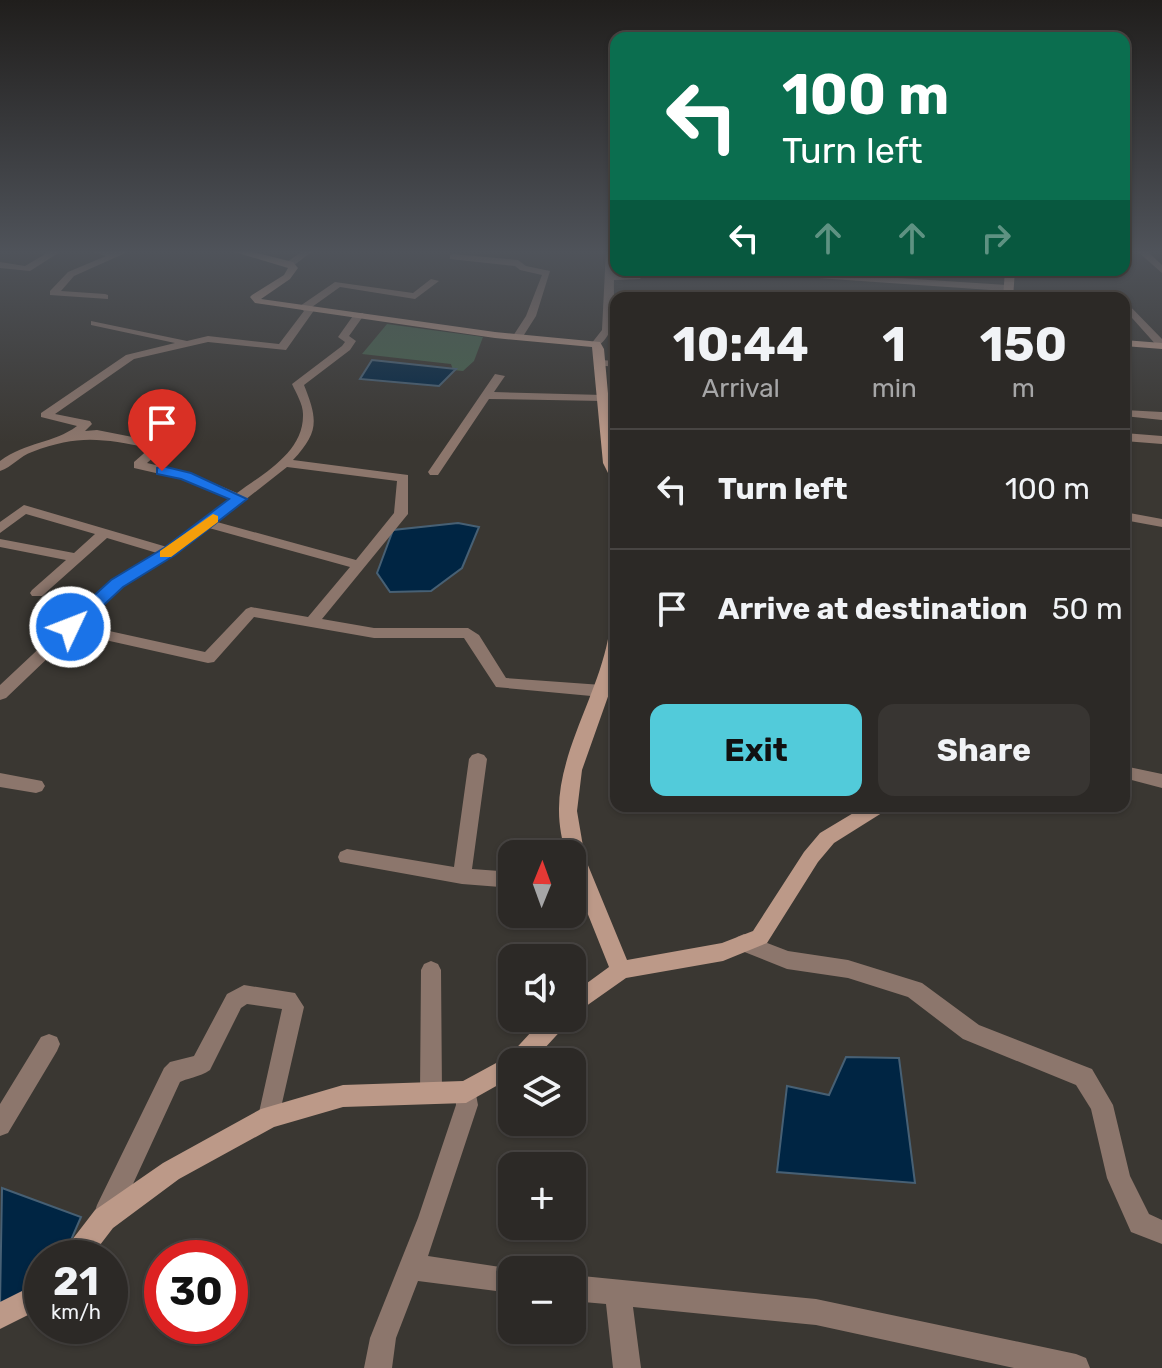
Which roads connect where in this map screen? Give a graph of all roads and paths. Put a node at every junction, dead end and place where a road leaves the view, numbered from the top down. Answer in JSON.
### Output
{"nodes":[{"id":1,"x":304,"y":314,"type":"edge"},
{"id":2,"x":349,"y":314,"type":"edge"},
{"id":3,"x":531,"y":314,"type":"edge"},
{"id":4,"x":608,"y":314,"type":"edge"},
{"id":5,"x":1131,"y":314,"type":"edge"},
{"id":6,"x":359,"y":315,"type":"junction"},
{"id":7,"x":95,"y":323,"type":"dead end"},
{"id":8,"x":518,"y":336,"type":"junction"},
{"id":9,"x":1130,"y":343,"type":"edge"},
{"id":10,"x":191,"y":344,"type":"junction"},
{"id":11,"x":596,"y":344,"type":"junction"},
{"id":12,"x":1162,"y":346,"type":"edge"},
{"id":13,"x":600,"y":363,"type":"junction"},
{"id":14,"x":610,"y":364,"type":"edge"},
{"id":15,"x":499,"y":376,"type":"dead end"},
{"id":16,"x":485,"y":395,"type":"junction"},
{"id":17,"x":603,"y":398,"type":"junction"},
{"id":18,"x":1130,"y":413,"type":"edge"},
{"id":19,"x":1162,"y":416,"type":"edge"},
{"id":20,"x":72,"y":435,"type":"junction"},
{"id":21,"x":610,"y":436,"type":"edge"},
{"id":22,"x":1130,"y":437,"type":"edge"},
{"id":23,"x":1162,"y":440,"type":"edge"},
{"id":24,"x":0,"y":448,"type":"edge"},
{"id":25,"x":23,"y":451,"type":"junction"},
{"id":26,"x":284,"y":463,"type":"junction"},
{"id":27,"x":0,"y":467,"type":"edge"},
{"id":28,"x":434,"y":472,"type":"dead end"},
{"id":29,"x":240,"y":499,"type":"junction"},
{"id":30,"x":1130,"y":517,"type":"edge"},
{"id":31,"x":207,"y":523,"type":"junction"},
{"id":32,"x":1162,"y":523,"type":"edge"},
{"id":33,"x":0,"y":529,"type":"edge"},
{"id":34,"x":104,"y":533,"type":"junction"},
{"id":35,"x":0,"y":543,"type":"edge"},
{"id":36,"x":169,"y":552,"type":"junction"},
{"id":37,"x":75,"y":557,"type":"junction"},
{"id":38,"x":359,"y":565,"type":"junction"},
{"id":39,"x":37,"y":593,"type":"dead end"},
{"id":40,"x":311,"y":623,"type":"junction"},
{"id":41,"x":70,"y":627,"type":"junction"},
{"id":42,"x":610,"y":673,"type":"edge"},
{"id":43,"x":602,"y":691,"type":"junction"},
{"id":44,"x":0,"y":694,"type":"edge"},
{"id":45,"x":478,"y":759,"type":"dead end"},
{"id":46,"x":1130,"y":774,"type":"edge"},
{"id":47,"x":0,"y":780,"type":"edge"},
{"id":48,"x":1158,"y":782,"type":"edge"},
{"id":49,"x":36,"y":786,"type":"dead end"},
{"id":50,"x":869,"y":812,"type":"edge"},
{"id":51,"x":572,"y":840,"type":"edge"},
{"id":52,"x":347,"y":857,"type":"dead end"},
{"id":53,"x":462,"y":876,"type":"junction"},
{"id":54,"x":498,"y":879,"type":"edge"},
{"id":55,"x":586,"y":900,"type":"edge"},
{"id":56,"x":744,"y":943,"type":"junction"},
{"id":57,"x":431,"y":970,"type":"dead end"},
{"id":58,"x":621,"y":970,"type":"junction"},
{"id":59,"x":586,"y":996,"type":"edge"},
{"id":60,"x":545,"y":1032,"type":"edge"},
{"id":61,"x":49,"y":1044,"type":"dead end"},
{"id":62,"x":529,"y":1048,"type":"edge"},
{"id":63,"x":498,"y":1073,"type":"edge"},
{"id":64,"x":466,"y":1092,"type":"junction"},
{"id":65,"x":431,"y":1093,"type":"junction"},
{"id":66,"x":269,"y":1117,"type":"junction"},
{"id":67,"x":0,"y":1125,"type":"edge"},
{"id":68,"x":104,"y":1219,"type":"junction"},
{"id":69,"x":1162,"y":1232,"type":"edge"},
{"id":70,"x":88,"y":1240,"type":"edge"},
{"id":71,"x":411,"y":1267,"type":"junction"},
{"id":72,"x":498,"y":1278,"type":"edge"},
{"id":73,"x":586,"y":1290,"type":"edge"},
{"id":74,"x":618,"y":1294,"type":"junction"},
{"id":75,"x":24,"y":1303,"type":"edge"},
{"id":76,"x":0,"y":1316,"type":"edge"},
{"id":77,"x":378,"y":1368,"type":"edge"},
{"id":78,"x":627,"y":1368,"type":"edge"},
{"id":79,"x":1076,"y":1368,"type":"edge"}],
"edges":[{"from":1,"to":10,"type":"street"},
{"from":2,"to":6,"type":"street"},
{"from":3,"to":8,"type":"street"},
{"from":4,"to":11,"type":"street"},
{"from":5,"to":12,"type":"street"},
{"from":6,"to":8,"type":"street"},
{"from":6,"to":26,"type":"street"},
{"from":7,"to":10,"type":"street"},
{"from":8,"to":11,"type":"street"},
{"from":9,"to":12,"type":"street"},
{"from":10,"to":20,"type":"street"},
{"from":11,"to":13,"type":"street"},
{"from":13,"to":14,"type":"street"},
{"from":13,"to":17,"type":"street"},
{"from":15,"to":16,"type":"street"},
{"from":16,"to":17,"type":"street"},
{"from":16,"to":28,"type":"street"},
{"from":17,"to":21,"type":"street"},
{"from":18,"to":19,"type":"street"},
{"from":20,"to":25,"type":"street"},
{"from":20,"to":29,"type":"street"},
{"from":22,"to":23,"type":"street"},
{"from":24,"to":25,"type":"street"},
{"from":25,"to":27,"type":"street"},
{"from":26,"to":29,"type":"street"},
{"from":26,"to":38,"type":"street"},
{"from":29,"to":31,"type":"street"},
{"from":30,"to":32,"type":"street"},
{"from":31,"to":36,"type":"street"},
{"from":31,"to":38,"type":"street"},
{"from":33,"to":34,"type":"street"},
{"from":34,"to":36,"type":"street"},
{"from":34,"to":37,"type":"street"},
{"from":35,"to":37,"type":"street"},
{"from":36,"to":41,"type":"street"},
{"from":37,"to":39,"type":"street"},
{"from":38,"to":40,"type":"street"},
{"from":40,"to":41,"type":"street"},
{"from":40,"to":43,"type":"street"},
{"from":41,"to":44,"type":"street"},
{"from":42,"to":43,"type":"street"},
{"from":43,"to":51,"type":"street"},
{"from":45,"to":53,"type":"street"},
{"from":46,"to":48,"type":"street"},
{"from":47,"to":49,"type":"street"},
{"from":50,"to":56,"type":"street"},
{"from":52,"to":53,"type":"street"},
{"from":53,"to":54,"type":"street"},
{"from":55,"to":58,"type":"street"},
{"from":56,"to":58,"type":"street"},
{"from":56,"to":69,"type":"street"},
{"from":57,"to":65,"type":"street"},
{"from":58,"to":59,"type":"street"},
{"from":60,"to":62,"type":"street"},
{"from":61,"to":67,"type":"street"},
{"from":63,"to":64,"type":"street"},
{"from":64,"to":65,"type":"street"},
{"from":64,"to":71,"type":"street"},
{"from":65,"to":66,"type":"street"},
{"from":66,"to":68,"type":"street"},
{"from":66,"to":68,"type":"street"},
{"from":68,"to":70,"type":"street"},
{"from":71,"to":72,"type":"street"},
{"from":71,"to":77,"type":"street"},
{"from":73,"to":74,"type":"street"},
{"from":74,"to":78,"type":"street"},
{"from":74,"to":79,"type":"street"},
{"from":75,"to":76,"type":"street"}]}
